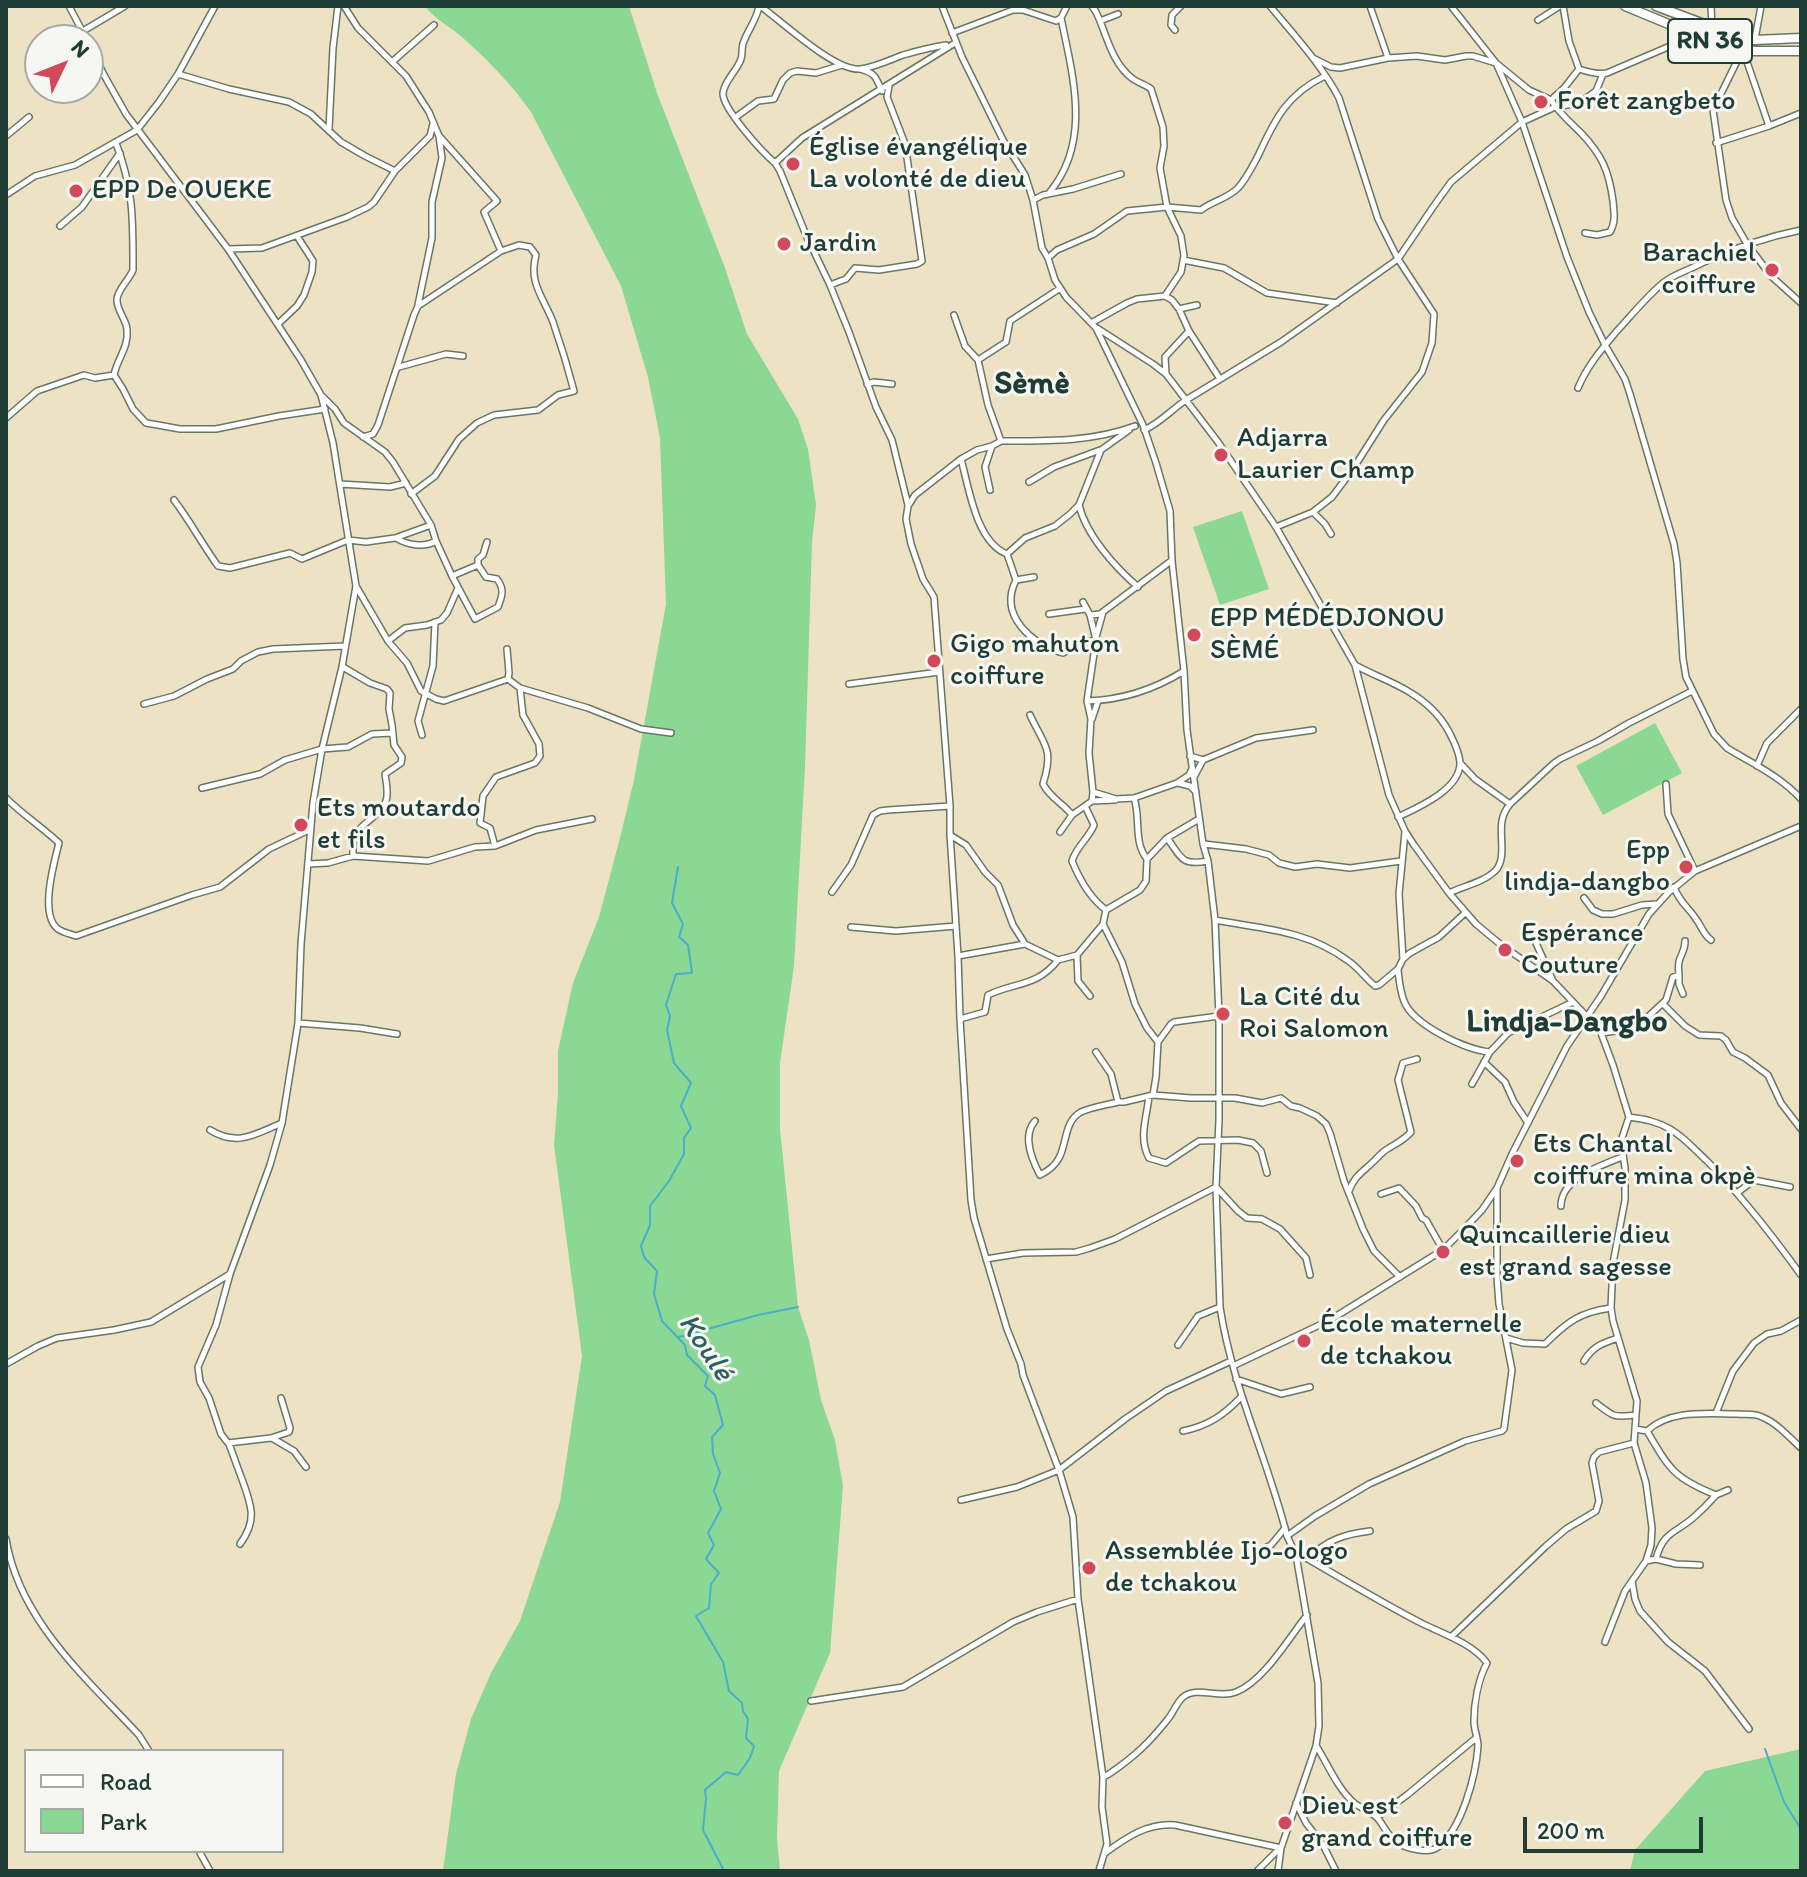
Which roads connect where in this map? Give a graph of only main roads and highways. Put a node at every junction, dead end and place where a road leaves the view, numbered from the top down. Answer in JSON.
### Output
{"nodes":[{"id":1,"x":1625,"y":6,"type":"edge"},
{"id":2,"x":1656,"y":6,"type":"edge"},
{"id":3,"x":1801,"y":38,"type":"edge"},
{"id":4,"x":1801,"y":51,"type":"edge"}],
"edges":[{"from":1,"to":4,"type":"main road","number":"RN 36"},
{"from":2,"to":3,"type":"main road","number":"RN 36"}]}
